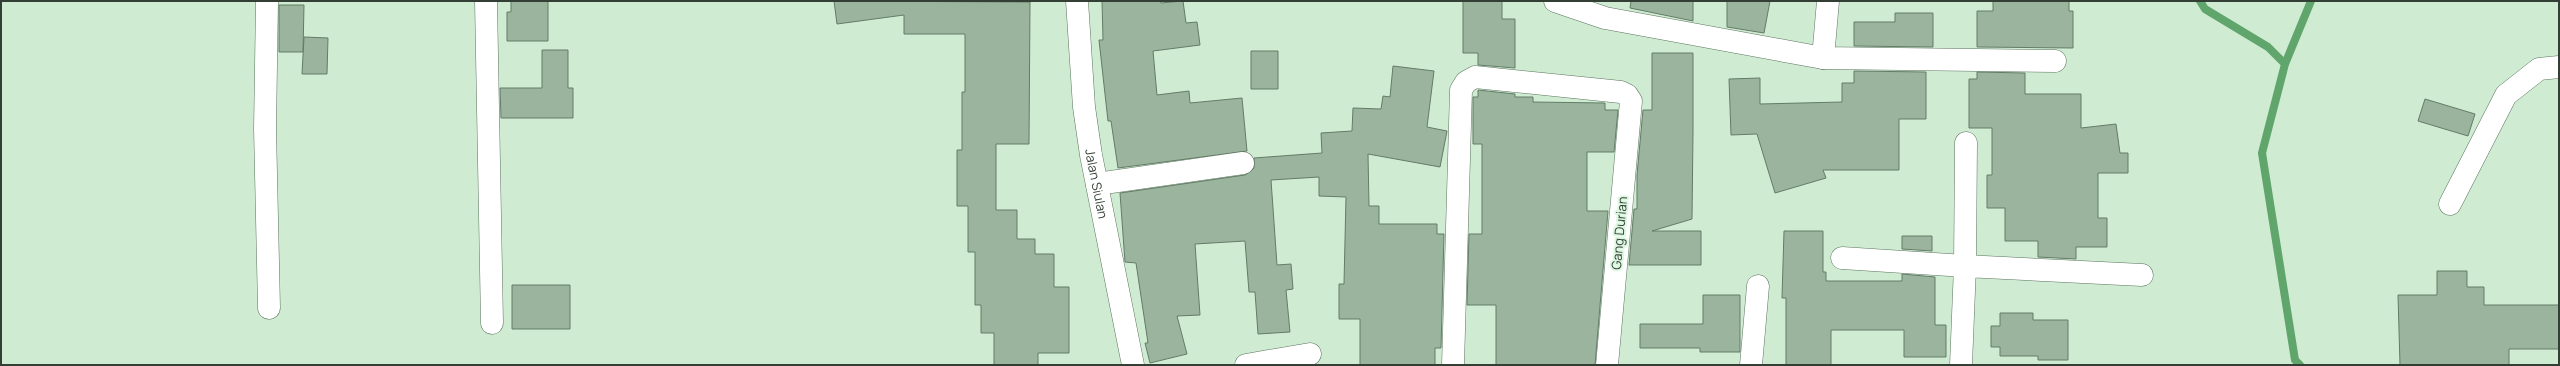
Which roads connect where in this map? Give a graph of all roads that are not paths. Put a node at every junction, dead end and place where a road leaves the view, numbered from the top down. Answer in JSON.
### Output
{"nodes":[{"id":1,"x":267,"y":1,"type":"edge"},
{"id":2,"x":486,"y":1,"type":"edge"},
{"id":3,"x":1077,"y":1,"type":"edge"},
{"id":4,"x":1555,"y":1,"type":"edge"},
{"id":5,"x":1828,"y":1,"type":"edge"},
{"id":6,"x":1823,"y":58,"type":"junction"},
{"id":7,"x":2055,"y":61,"type":"dead end"},
{"id":8,"x":2559,"y":67,"type":"edge"},
{"id":9,"x":1966,"y":143,"type":"dead end"},
{"id":10,"x":1243,"y":163,"type":"dead end"},
{"id":11,"x":1096,"y":184,"type":"junction"},
{"id":12,"x":2450,"y":204,"type":"dead end"},
{"id":13,"x":1842,"y":258,"type":"dead end"},
{"id":14,"x":1965,"y":266,"type":"junction"},
{"id":15,"x":2142,"y":275,"type":"dead end"},
{"id":16,"x":1758,"y":286,"type":"dead end"},
{"id":17,"x":268,"y":308,"type":"dead end"},
{"id":18,"x":492,"y":323,"type":"dead end"},
{"id":19,"x":1310,"y":354,"type":"dead end"},
{"id":20,"x":1133,"y":365,"type":"edge"},
{"id":21,"x":1246,"y":365,"type":"edge"},
{"id":22,"x":1453,"y":365,"type":"edge"},
{"id":23,"x":1607,"y":365,"type":"edge"},
{"id":24,"x":1751,"y":365,"type":"edge"},
{"id":25,"x":1961,"y":365,"type":"edge"}],
"edges":[{"from":1,"to":17,"type":"street"},
{"from":2,"to":18,"type":"street"},
{"from":3,"to":11,"type":"street","name":"Jalan Siulan"},
{"from":4,"to":6,"type":"street"},
{"from":5,"to":6,"type":"street"},
{"from":6,"to":7,"type":"street"},
{"from":8,"to":12,"type":"street"},
{"from":9,"to":14,"type":"street"},
{"from":10,"to":11,"type":"street"},
{"from":11,"to":20,"type":"street","name":"Jalan Siulan"},
{"from":13,"to":14,"type":"street"},
{"from":14,"to":15,"type":"street"},
{"from":14,"to":25,"type":"street"},
{"from":16,"to":24,"type":"street"},
{"from":19,"to":21,"type":"street"},
{"from":22,"to":23,"type":"street","name":"Gang Durian"}]}
